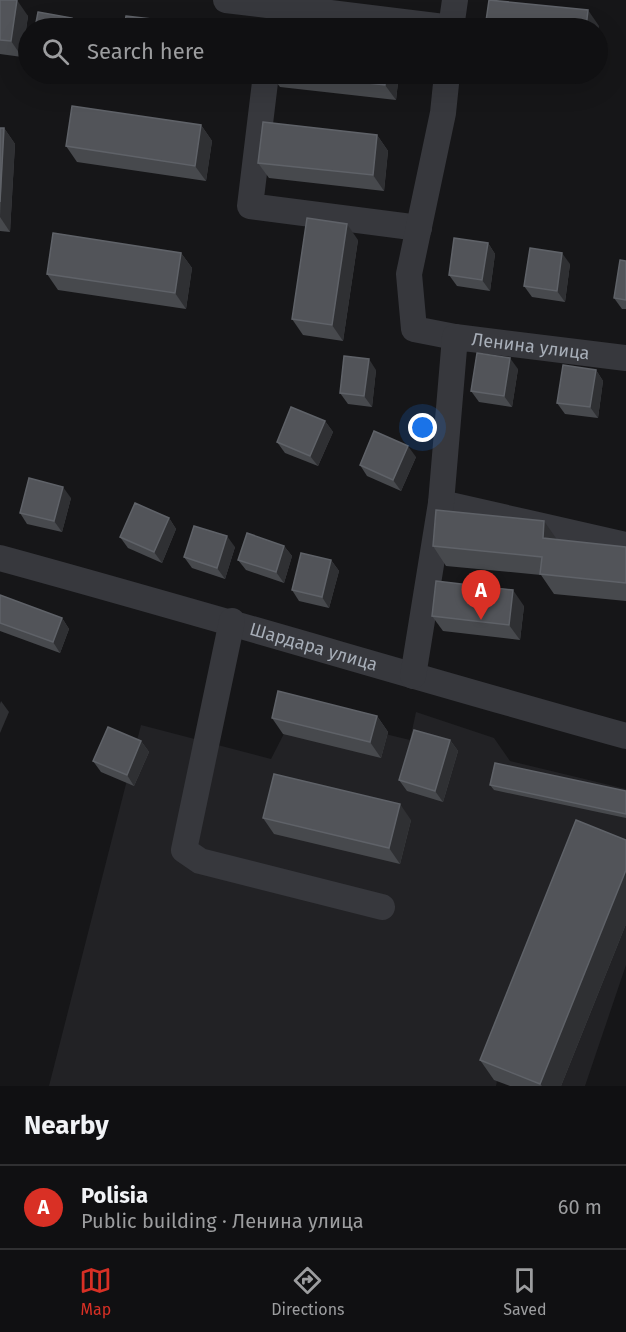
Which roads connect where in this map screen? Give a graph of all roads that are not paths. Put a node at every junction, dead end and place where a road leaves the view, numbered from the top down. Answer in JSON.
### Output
{"nodes":[{"id":1,"x":226,"y":0,"type":"edge"},
{"id":2,"x":455,"y":0,"type":"edge"},
{"id":3,"x":274,"y":11,"type":"edge"},
{"id":4,"x":347,"y":18,"type":"edge"},
{"id":5,"x":453,"y":18,"type":"edge"},
{"id":6,"x":265,"y":84,"type":"edge"},
{"id":7,"x":446,"y":84,"type":"edge"},
{"id":8,"x":419,"y":228,"type":"junction"},
{"id":9,"x":455,"y":337,"type":"junction"},
{"id":10,"x":626,"y":358,"type":"edge"},
{"id":11,"x":441,"y":503,"type":"junction"},
{"id":12,"x":626,"y":545,"type":"edge"},
{"id":13,"x":0,"y":558,"type":"edge"},
{"id":14,"x":232,"y":621,"type":"junction"},
{"id":15,"x":413,"y":676,"type":"junction"},
{"id":16,"x":626,"y":736,"type":"edge"},
{"id":17,"x":382,"y":907,"type":"dead end"}],
"edges":[{"from":1,"to":3,"type":"street"},
{"from":2,"to":5,"type":"street"},
{"from":3,"to":4,"type":"street"},
{"from":6,"to":8,"type":"street"},
{"from":7,"to":8,"type":"street"},
{"from":8,"to":9,"type":"street"},
{"from":9,"to":10,"type":"street","name":"Ленина улица"},
{"from":9,"to":11,"type":"street","name":"Ленина улица"},
{"from":11,"to":12,"type":"street"},
{"from":11,"to":15,"type":"street","name":"Ленина улица"},
{"from":13,"to":14,"type":"street","name":"Шардара улица"},
{"from":14,"to":15,"type":"street","name":"Шардара улица"},
{"from":14,"to":17,"type":"street"},
{"from":15,"to":16,"type":"street","name":"Шардара улица"}]}
